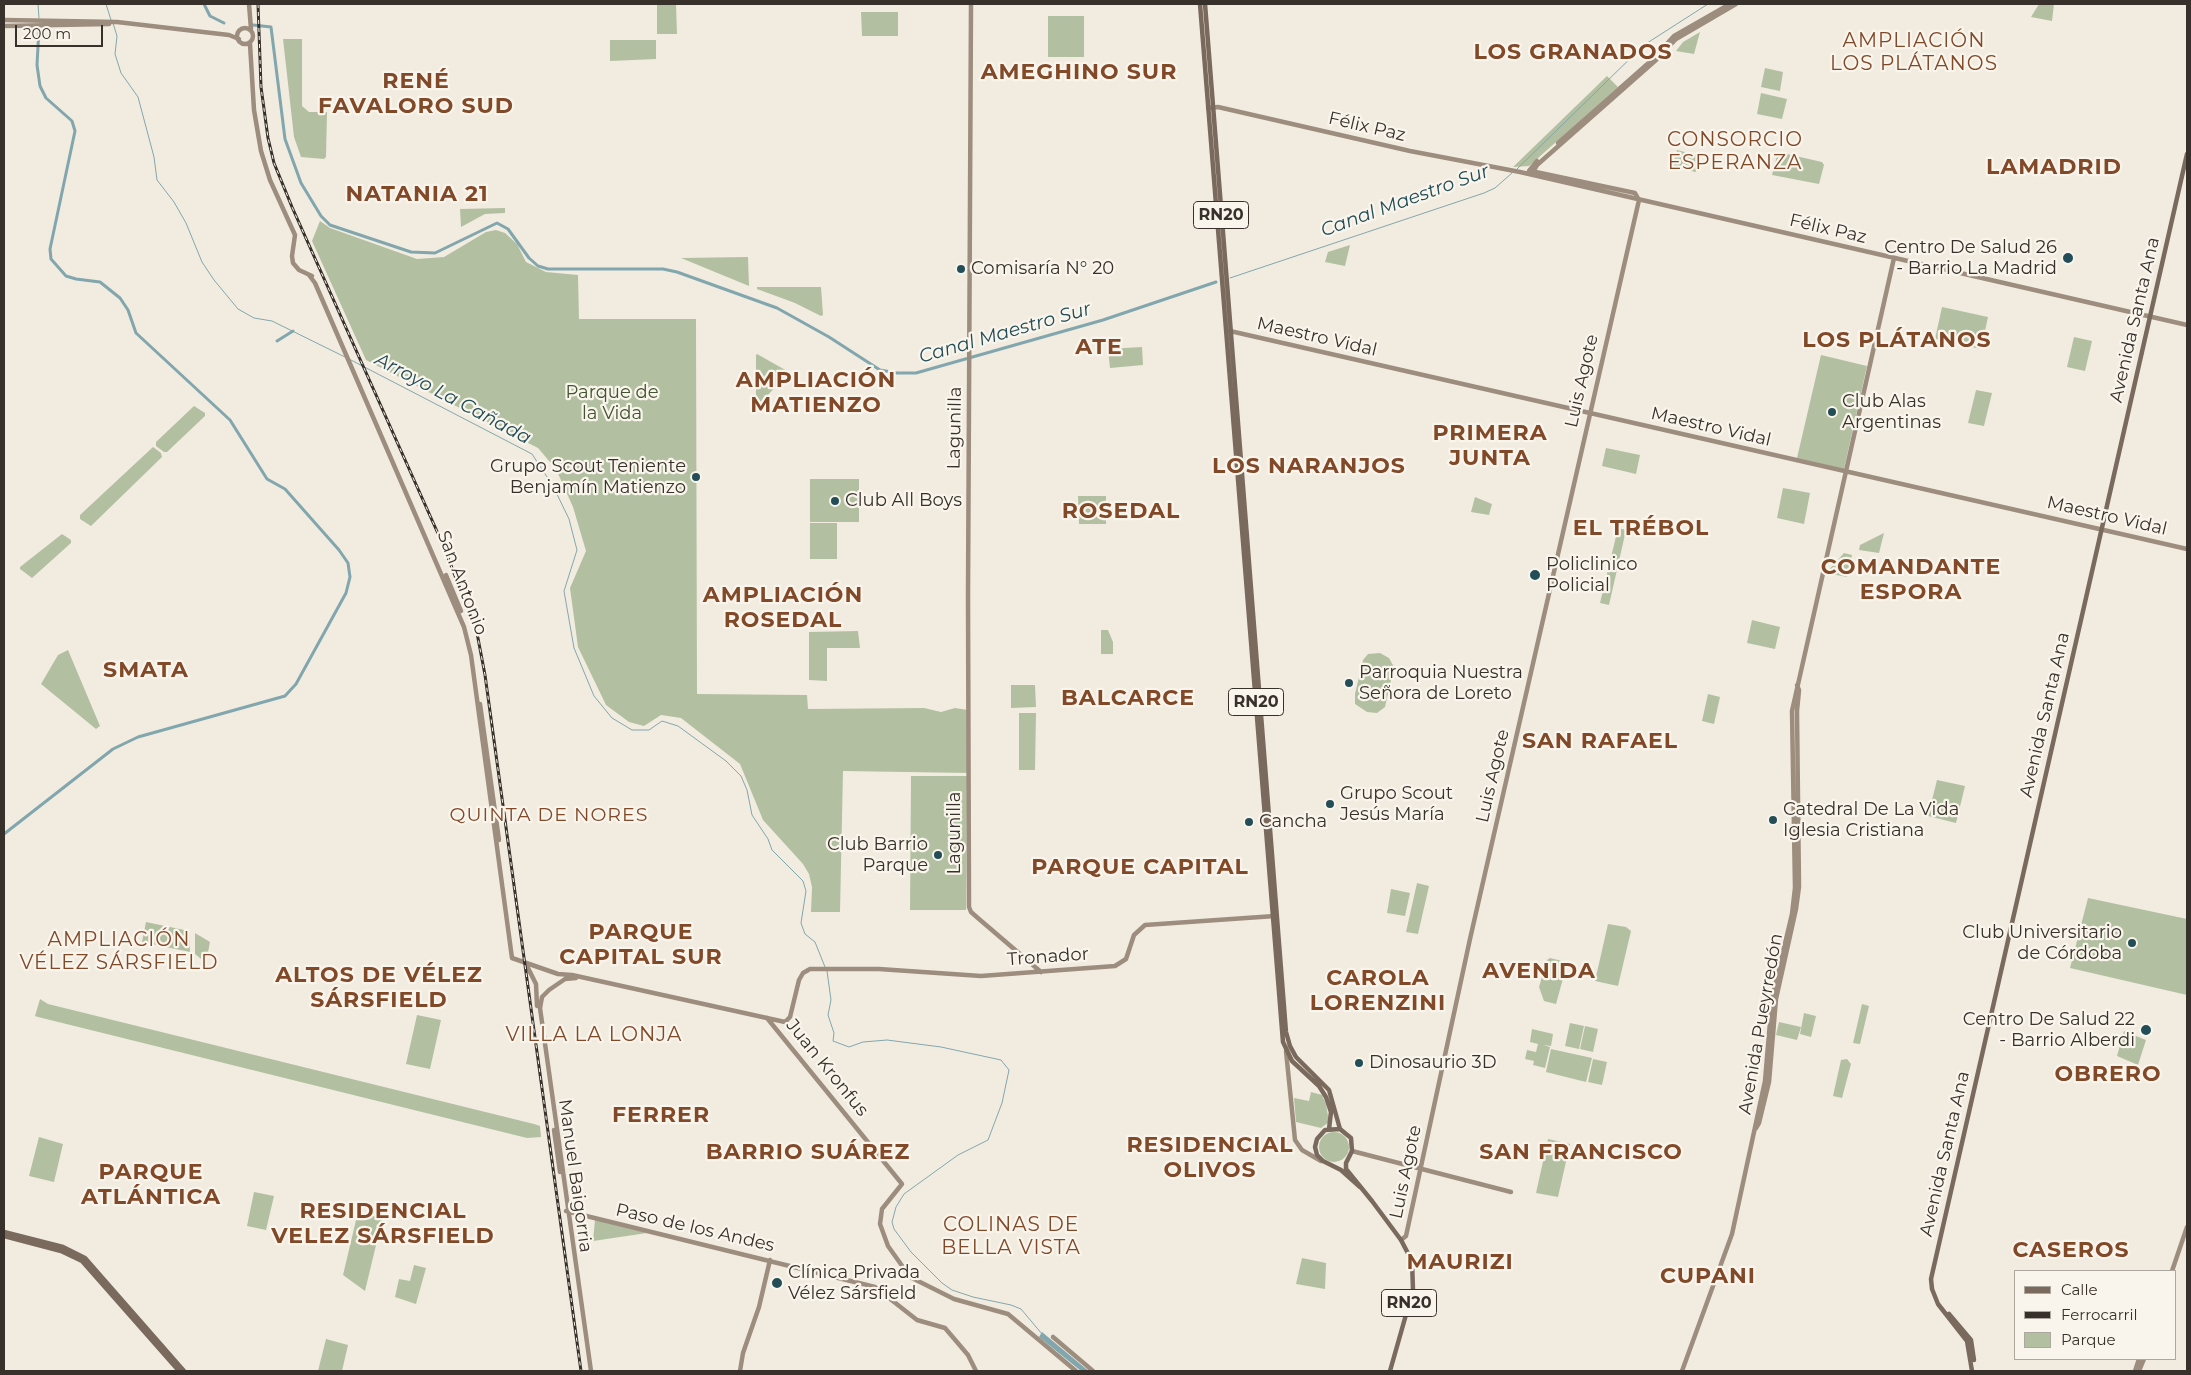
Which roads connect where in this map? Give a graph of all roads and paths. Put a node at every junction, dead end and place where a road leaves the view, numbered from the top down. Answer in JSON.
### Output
{"nodes":[{"id":1,"x":249,"y":4,"type":"edge"},
{"id":2,"x":971,"y":4,"type":"edge"},
{"id":3,"x":1200,"y":4,"type":"edge"},
{"id":4,"x":1205,"y":4,"type":"edge"},
{"id":5,"x":1730,"y":4,"type":"edge"},
{"id":6,"x":1736,"y":4,"type":"edge"},
{"id":7,"x":4,"y":20,"type":"edge"},
{"id":8,"x":107,"y":23,"type":"junction"},
{"id":9,"x":4,"y":26,"type":"edge"},
{"id":10,"x":242,"y":28,"type":"junction"},
{"id":11,"x":251,"y":30,"type":"junction"},
{"id":12,"x":223,"y":34,"type":"junction"},
{"id":13,"x":240,"y":41,"type":"junction"},
{"id":14,"x":250,"y":44,"type":"junction"},
{"id":15,"x":250,"y":60,"type":"junction"},
{"id":16,"x":1211,"y":108,"type":"junction"},
{"id":17,"x":2187,"y":154,"type":"edge"},
{"id":18,"x":1531,"y":171,"type":"junction"},
{"id":19,"x":1520,"y":172,"type":"junction"},
{"id":20,"x":1639,"y":200,"type":"junction"},
{"id":21,"x":1894,"y":258,"type":"junction"},
{"id":22,"x":1220,"y":276,"type":"junction"},
{"id":23,"x":1226,"y":283,"type":"junction"},
{"id":24,"x":2150,"y":317,"type":"junction"},
{"id":25,"x":2187,"y":325,"type":"edge"},
{"id":26,"x":1230,"y":331,"type":"junction"},
{"id":27,"x":346,"y":353,"type":"junction"},
{"id":28,"x":1589,"y":413,"type":"junction"},
{"id":29,"x":1845,"y":472,"type":"junction"},
{"id":30,"x":2101,"y":529,"type":"junction"},
{"id":31,"x":2187,"y":549,"type":"edge"},
{"id":32,"x":1797,"y":685,"type":"junction"},
{"id":33,"x":1276,"y":917,"type":"junction"},
{"id":34,"x":514,"y":955,"type":"junction"},
{"id":35,"x":523,"y":962,"type":"junction"},
{"id":36,"x":548,"y":971,"type":"junction"},
{"id":37,"x":1041,"y":972,"type":"junction"},
{"id":38,"x":580,"y":977,"type":"junction"},
{"id":39,"x":536,"y":983,"type":"junction"},
{"id":40,"x":551,"y":988,"type":"junction"},
{"id":41,"x":767,"y":1018,"type":"junction"},
{"id":42,"x":1286,"y":1051,"type":"junction"},
{"id":43,"x":1329,"y":1128,"type":"junction"},
{"id":44,"x":1756,"y":1128,"type":"junction"},
{"id":45,"x":1340,"y":1129,"type":"junction"},
{"id":46,"x":1352,"y":1151,"type":"junction"},
{"id":47,"x":1350,"y":1158,"type":"junction"},
{"id":48,"x":1323,"y":1162,"type":"junction"},
{"id":49,"x":1334,"y":1166,"type":"junction"},
{"id":50,"x":1421,"y":1170,"type":"junction"},
{"id":51,"x":1360,"y":1187,"type":"junction"},
{"id":52,"x":1511,"y":1192,"type":"dead end"},
{"id":53,"x":567,"y":1212,"type":"junction"},
{"id":54,"x":2187,"y":1227,"type":"edge"},
{"id":55,"x":4,"y":1234,"type":"edge"},
{"id":56,"x":2187,"y":1236,"type":"edge"},
{"id":57,"x":1401,"y":1240,"type":"junction"},
{"id":58,"x":770,"y":1260,"type":"junction"},
{"id":59,"x":2173,"y":1270,"type":"edge"},
{"id":60,"x":2173,"y":1270,"type":"edge"},
{"id":61,"x":1053,"y":1337,"type":"dead end"},
{"id":62,"x":179,"y":1371,"type":"edge"},
{"id":63,"x":184,"y":1371,"type":"edge"},
{"id":64,"x":590,"y":1371,"type":"edge"},
{"id":65,"x":740,"y":1371,"type":"edge"},
{"id":66,"x":976,"y":1371,"type":"edge"},
{"id":67,"x":1076,"y":1371,"type":"edge"},
{"id":68,"x":1093,"y":1371,"type":"edge"},
{"id":69,"x":1390,"y":1371,"type":"edge"},
{"id":70,"x":1682,"y":1371,"type":"edge"},
{"id":71,"x":1973,"y":1371,"type":"edge"}],
"edges":[{"from":1,"to":10,"type":"main road"},
{"from":1,"to":11,"type":"main road","name":"San Antonio"},
{"from":2,"to":37,"type":"main road","name":"Lagunilla"},
{"from":3,"to":16,"type":"main road","number":"RN20"},
{"from":4,"to":16,"type":"main road","number":"RN20"},
{"from":5,"to":18,"type":"main road"},
{"from":6,"to":18,"type":"main road"},
{"from":7,"to":8,"type":"main road"},
{"from":8,"to":9,"type":"main road"},
{"from":8,"to":12,"type":"main road"},
{"from":10,"to":11,"type":"main road"},
{"from":10,"to":12,"type":"main road"},
{"from":10,"to":13,"type":"main road"},
{"from":11,"to":14,"type":"main road","name":"San Antonio"},
{"from":12,"to":13,"type":"main road"},
{"from":13,"to":14,"type":"main road"},
{"from":13,"to":15,"type":"main road","name":"San Antonio"},
{"from":14,"to":15,"type":"main road","name":"San Antonio"},
{"from":15,"to":27,"type":"main road","name":"San Antonio"},
{"from":16,"to":19,"type":"main road","name":"Félix Paz"},
{"from":16,"to":22,"type":"main road","number":"RN20"},
{"from":16,"to":23,"type":"main road","number":"RN20"},
{"from":17,"to":24,"type":"main road","name":"Avenida Santa Ana"},
{"from":18,"to":19,"type":"main road","name":"Félix Paz"},
{"from":18,"to":20,"type":"main road","name":"Félix Paz"},
{"from":19,"to":20,"type":"main road","name":"Félix Paz"},
{"from":20,"to":21,"type":"main road","name":"Félix Paz"},
{"from":20,"to":28,"type":"main road","name":"Luis Agote"},
{"from":21,"to":24,"type":"main road","name":"Félix Paz"},
{"from":21,"to":29,"type":"main road"},
{"from":22,"to":23,"type":"main road"},
{"from":22,"to":33,"type":"main road","number":"RN20"},
{"from":23,"to":26,"type":"main road","number":"RN20"},
{"from":24,"to":25,"type":"main road","name":"Félix Paz"},
{"from":24,"to":30,"type":"main road","name":"Avenida Santa Ana"},
{"from":26,"to":28,"type":"main road","name":"Maestro Vidal"},
{"from":26,"to":33,"type":"main road","number":"RN20"},
{"from":27,"to":34,"type":"main road","name":"San Antonio"},
{"from":27,"to":34,"type":"main road","name":"San Antonio"},
{"from":28,"to":29,"type":"main road","name":"Maestro Vidal"},
{"from":28,"to":50,"type":"main road","name":"Luis Agote"},
{"from":29,"to":30,"type":"main road","name":"Maestro Vidal"},
{"from":29,"to":32,"type":"main road"},
{"from":30,"to":31,"type":"main road","name":"Maestro Vidal"},
{"from":30,"to":71,"type":"main road","name":"Avenida Santa Ana"},
{"from":32,"to":44,"type":"main road","name":"Avenida Pueyrredón"},
{"from":32,"to":44,"type":"main road","name":"Avenida Pueyrredón"},
{"from":33,"to":37,"type":"main road","name":"Tronador"},
{"from":33,"to":42,"type":"main road","number":"RN20"},
{"from":33,"to":45,"type":"main road","number":"RN20"},
{"from":34,"to":35,"type":"main road"},
{"from":35,"to":36,"type":"main road"},
{"from":35,"to":39,"type":"main road"},
{"from":36,"to":38,"type":"main road"},
{"from":36,"to":39,"type":"main road"},
{"from":36,"to":40,"type":"main road"},
{"from":37,"to":41,"type":"main road","name":"Tronador"},
{"from":38,"to":40,"type":"main road"},
{"from":38,"to":41,"type":"main road"},
{"from":39,"to":40,"type":"main road"},
{"from":39,"to":53,"type":"main road","name":"Manuel Baigorria"},
{"from":40,"to":53,"type":"main road","name":"Manuel Baigorria"},
{"from":41,"to":67,"type":"main road","name":"Juan Kronfus"},
{"from":42,"to":43,"type":"main road","number":"RN20"},
{"from":42,"to":48,"type":"main road"},
{"from":43,"to":45,"type":"main road"},
{"from":43,"to":48,"type":"main road"},
{"from":44,"to":70,"type":"main road","name":"Avenida Pueyrredón"},
{"from":45,"to":46,"type":"main road","number":"RN20"},
{"from":46,"to":47,"type":"main road","number":"RN20"},
{"from":46,"to":50,"type":"main road"},
{"from":47,"to":49,"type":"main road"},
{"from":47,"to":51,"type":"main road","number":"RN20"},
{"from":48,"to":49,"type":"main road","number":"RN20"},
{"from":49,"to":51,"type":"main road","number":"RN20"},
{"from":50,"to":52,"type":"main road"},
{"from":50,"to":57,"type":"main road","name":"Luis Agote"},
{"from":51,"to":57,"type":"main road","number":"RN20"},
{"from":53,"to":58,"type":"main road","name":"Paso de los Andes"},
{"from":53,"to":64,"type":"main road","name":"Manuel Baigorria"},
{"from":54,"to":59,"type":"main road"},
{"from":55,"to":62,"type":"main road"},
{"from":55,"to":63,"type":"main road"},
{"from":56,"to":60,"type":"main road"},
{"from":57,"to":69,"type":"main road","number":"RN20"},
{"from":58,"to":65,"type":"main road"},
{"from":58,"to":66,"type":"main road","name":"Paso de los Andes"},
{"from":61,"to":68,"type":"main road"}]}
